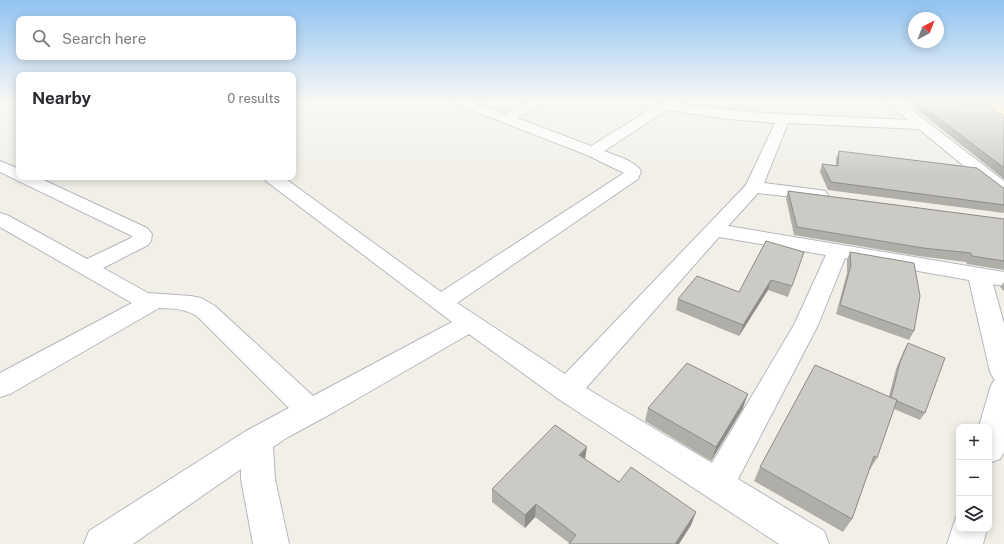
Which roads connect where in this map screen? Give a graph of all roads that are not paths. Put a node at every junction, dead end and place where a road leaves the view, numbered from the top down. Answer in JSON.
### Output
{"nodes":[{"id":1,"x":524,"y":126,"type":"edge"},
{"id":2,"x":632,"y":126,"type":"edge"},
{"id":3,"x":779,"y":126,"type":"edge"},
{"id":4,"x":924,"y":126,"type":"edge"},
{"id":5,"x":592,"y":152,"type":"junction"},
{"id":6,"x":0,"y":166,"type":"edge"},
{"id":7,"x":16,"y":174,"type":"edge"},
{"id":8,"x":29,"y":180,"type":"edge"},
{"id":9,"x":276,"y":180,"type":"edge"},
{"id":10,"x":754,"y":187,"type":"junction"},
{"id":11,"x":1004,"y":190,"type":"edge"},
{"id":12,"x":832,"y":197,"type":"edge"},
{"id":13,"x":0,"y":219,"type":"edge"},
{"id":14,"x":714,"y":230,"type":"junction"},
{"id":15,"x":838,"y":251,"type":"junction"},
{"id":16,"x":86,"y":268,"type":"junction"},
{"id":17,"x":979,"y":275,"type":"junction"},
{"id":18,"x":1004,"y":279,"type":"edge"},
{"id":19,"x":153,"y":302,"type":"junction"},
{"id":20,"x":442,"y":304,"type":"junction"},
{"id":21,"x":469,"y":323,"type":"junction"},
{"id":22,"x":1004,"y":372,"type":"edge"},
{"id":23,"x":0,"y":386,"type":"edge"},
{"id":24,"x":1004,"y":388,"type":"edge"},
{"id":25,"x":567,"y":390,"type":"junction"},
{"id":26,"x":310,"y":411,"type":"junction"},
{"id":27,"x":992,"y":438,"type":"edge"},
{"id":28,"x":257,"y":440,"type":"junction"},
{"id":29,"x":717,"y":485,"type":"junction"},
{"id":30,"x":968,"y":532,"type":"edge"},
{"id":31,"x":102,"y":544,"type":"edge"},
{"id":32,"x":271,"y":544,"type":"edge"},
{"id":33,"x":811,"y":544,"type":"edge"},
{"id":34,"x":966,"y":544,"type":"edge"}],
"edges":[{"from":1,"to":5,"type":"street"},
{"from":2,"to":5,"type":"street"},
{"from":3,"to":10,"type":"street"},
{"from":4,"to":11,"type":"street"},
{"from":5,"to":20,"type":"street"},
{"from":6,"to":7,"type":"street"},
{"from":8,"to":16,"type":"street"},
{"from":9,"to":20,"type":"street"},
{"from":10,"to":12,"type":"street"},
{"from":10,"to":14,"type":"street"},
{"from":13,"to":16,"type":"street"},
{"from":14,"to":15,"type":"street"},
{"from":14,"to":25,"type":"street"},
{"from":15,"to":17,"type":"street"},
{"from":15,"to":29,"type":"street"},
{"from":16,"to":19,"type":"street"},
{"from":17,"to":18,"type":"street"},
{"from":17,"to":22,"type":"street"},
{"from":19,"to":23,"type":"street"},
{"from":19,"to":26,"type":"street"},
{"from":20,"to":21,"type":"street"},
{"from":21,"to":25,"type":"street"},
{"from":21,"to":26,"type":"street"},
{"from":24,"to":27,"type":"street"},
{"from":25,"to":29,"type":"street"},
{"from":26,"to":28,"type":"street"},
{"from":28,"to":31,"type":"street"},
{"from":28,"to":32,"type":"street"},
{"from":29,"to":33,"type":"street"},
{"from":30,"to":34,"type":"street"}]}
